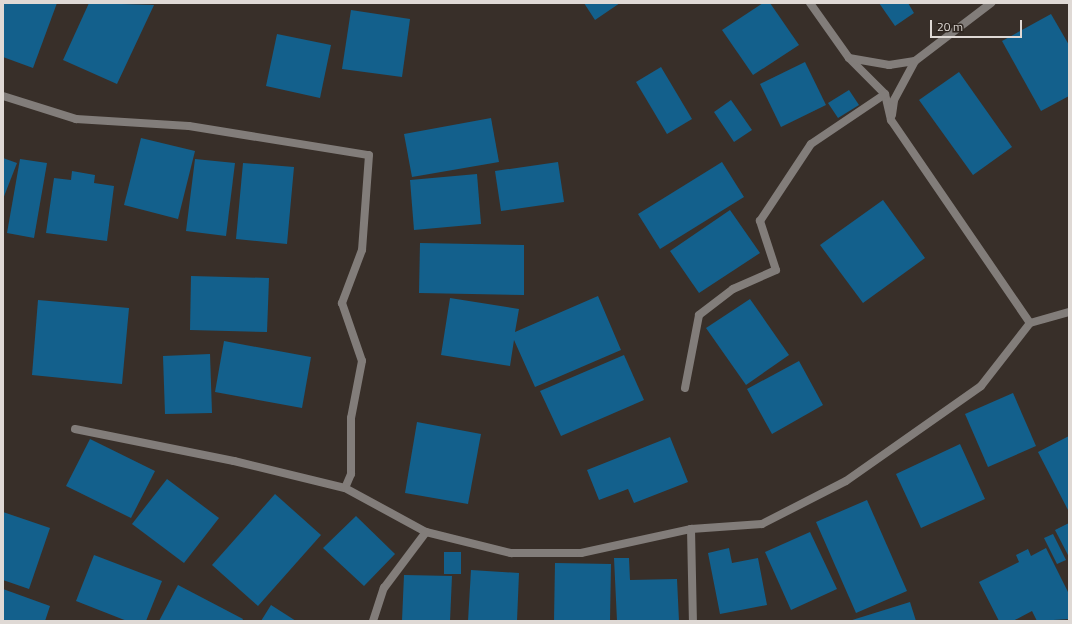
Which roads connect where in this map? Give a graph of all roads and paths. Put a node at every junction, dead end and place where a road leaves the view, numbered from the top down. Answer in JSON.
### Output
{"nodes":[{"id":1,"x":810,"y":3,"type":"edge"},
{"id":2,"x":991,"y":3,"type":"edge"},
{"id":3,"x":848,"y":58,"type":"junction"},
{"id":4,"x":915,"y":61,"type":"junction"},
{"id":5,"x":885,"y":94,"type":"junction"},
{"id":6,"x":3,"y":96,"type":"edge"},
{"id":7,"x":891,"y":120,"type":"junction"},
{"id":8,"x":1069,"y":312,"type":"edge"},
{"id":9,"x":1030,"y":323,"type":"junction"},
{"id":10,"x":685,"y":388,"type":"dead end"},
{"id":11,"x":75,"y":429,"type":"dead end"},
{"id":12,"x":345,"y":488,"type":"junction"},
{"id":13,"x":691,"y":529,"type":"junction"},
{"id":14,"x":426,"y":532,"type":"junction"},
{"id":15,"x":373,"y":621,"type":"edge"},
{"id":16,"x":693,"y":621,"type":"edge"}],
"edges":[{"from":1,"to":3,"type":"street"},
{"from":2,"to":4,"type":"street"},
{"from":3,"to":4,"type":"street"},
{"from":3,"to":5,"type":"street"},
{"from":4,"to":7,"type":"street"},
{"from":5,"to":7,"type":"street"},
{"from":5,"to":10,"type":"street"},
{"from":6,"to":12,"type":"street"},
{"from":7,"to":9,"type":"street"},
{"from":8,"to":9,"type":"street"},
{"from":9,"to":13,"type":"street"},
{"from":11,"to":12,"type":"street"},
{"from":12,"to":14,"type":"street"},
{"from":13,"to":14,"type":"street"},
{"from":13,"to":16,"type":"street"},
{"from":14,"to":15,"type":"street"}]}
